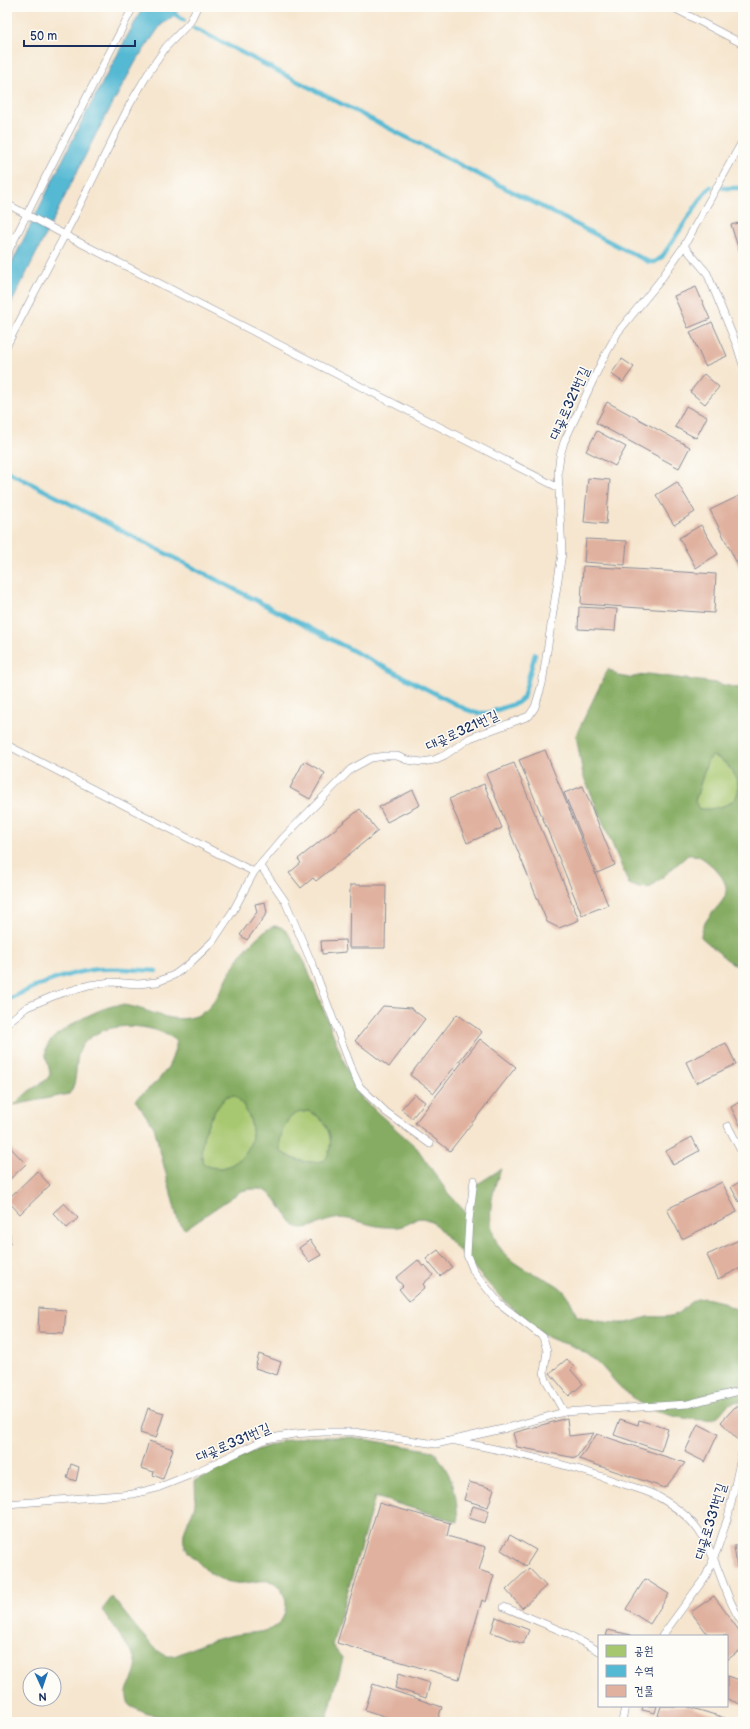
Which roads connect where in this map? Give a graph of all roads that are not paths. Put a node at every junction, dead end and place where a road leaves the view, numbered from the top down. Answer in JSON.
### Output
{"nodes":[{"id":1,"x":133,"y":7,"type":"edge"},
{"id":2,"x":197,"y":7,"type":"edge"},
{"id":3,"x":672,"y":7,"type":"edge"},
{"id":4,"x":743,"y":44,"type":"edge"},
{"id":5,"x":743,"y":140,"type":"edge"},
{"id":6,"x":7,"y":204,"type":"edge"},
{"id":7,"x":27,"y":214,"type":"junction"},
{"id":8,"x":65,"y":235,"type":"junction"},
{"id":9,"x":684,"y":246,"type":"junction"},
{"id":10,"x":7,"y":254,"type":"edge"},
{"id":11,"x":7,"y":346,"type":"edge"},
{"id":12,"x":743,"y":365,"type":"edge"},
{"id":13,"x":559,"y":488,"type":"junction"},
{"id":14,"x":7,"y":745,"type":"edge"},
{"id":15,"x":260,"y":865,"type":"junction"},
{"id":16,"x":254,"y":872,"type":"junction"},
{"id":17,"x":7,"y":1023,"type":"edge"},
{"id":18,"x":728,"y":1126,"type":"dead end"},
{"id":19,"x":430,"y":1144,"type":"dead end"},
{"id":20,"x":743,"y":1155,"type":"edge"},
{"id":21,"x":474,"y":1180,"type":"dead end"},
{"id":22,"x":7,"y":1236,"type":"edge"},
{"id":23,"x":7,"y":1241,"type":"edge"},
{"id":24,"x":743,"y":1390,"type":"edge"},
{"id":25,"x":564,"y":1412,"type":"junction"},
{"id":26,"x":454,"y":1440,"type":"junction"},
{"id":27,"x":743,"y":1448,"type":"edge"},
{"id":28,"x":7,"y":1504,"type":"edge"},
{"id":29,"x":714,"y":1558,"type":"junction"},
{"id":30,"x":504,"y":1607,"type":"dead end"},
{"id":31,"x":743,"y":1624,"type":"edge"},
{"id":32,"x":663,"y":1635,"type":"edge"},
{"id":33,"x":598,"y":1650,"type":"edge"},
{"id":34,"x":625,"y":1707,"type":"edge"},
{"id":35,"x":622,"y":1722,"type":"edge"}],
"edges":[{"from":1,"to":7,"type":"lane"},
{"from":2,"to":8,"type":"lane"},
{"from":3,"to":4,"type":"lane"},
{"from":5,"to":9,"type":"lane","name":"대곶로321번길"},
{"from":6,"to":7,"type":"lane"},
{"from":7,"to":8,"type":"lane"},
{"from":7,"to":10,"type":"lane"},
{"from":8,"to":11,"type":"lane"},
{"from":8,"to":13,"type":"lane"},
{"from":9,"to":12,"type":"lane"},
{"from":9,"to":13,"type":"lane","name":"대곶로321번길"},
{"from":13,"to":15,"type":"lane","name":"대곶로321번길"},
{"from":14,"to":16,"type":"lane"},
{"from":15,"to":16,"type":"lane","name":"대곶로321번길"},
{"from":15,"to":19,"type":"lane"},
{"from":16,"to":17,"type":"lane","name":"대곶로321번길"},
{"from":18,"to":20,"type":"lane"},
{"from":21,"to":25,"type":"lane"},
{"from":22,"to":23,"type":"lane"},
{"from":24,"to":25,"type":"lane","name":"대곶로331번길"},
{"from":25,"to":26,"type":"lane","name":"대곶로331번길"},
{"from":26,"to":28,"type":"lane","name":"대곶로331번길"},
{"from":26,"to":29,"type":"lane"},
{"from":27,"to":29,"type":"lane","name":"대곶로331번길"},
{"from":29,"to":31,"type":"lane"},
{"from":29,"to":32,"type":"lane","name":"대곶로331번길"},
{"from":30,"to":33,"type":"lane"},
{"from":34,"to":35,"type":"lane"}]}
